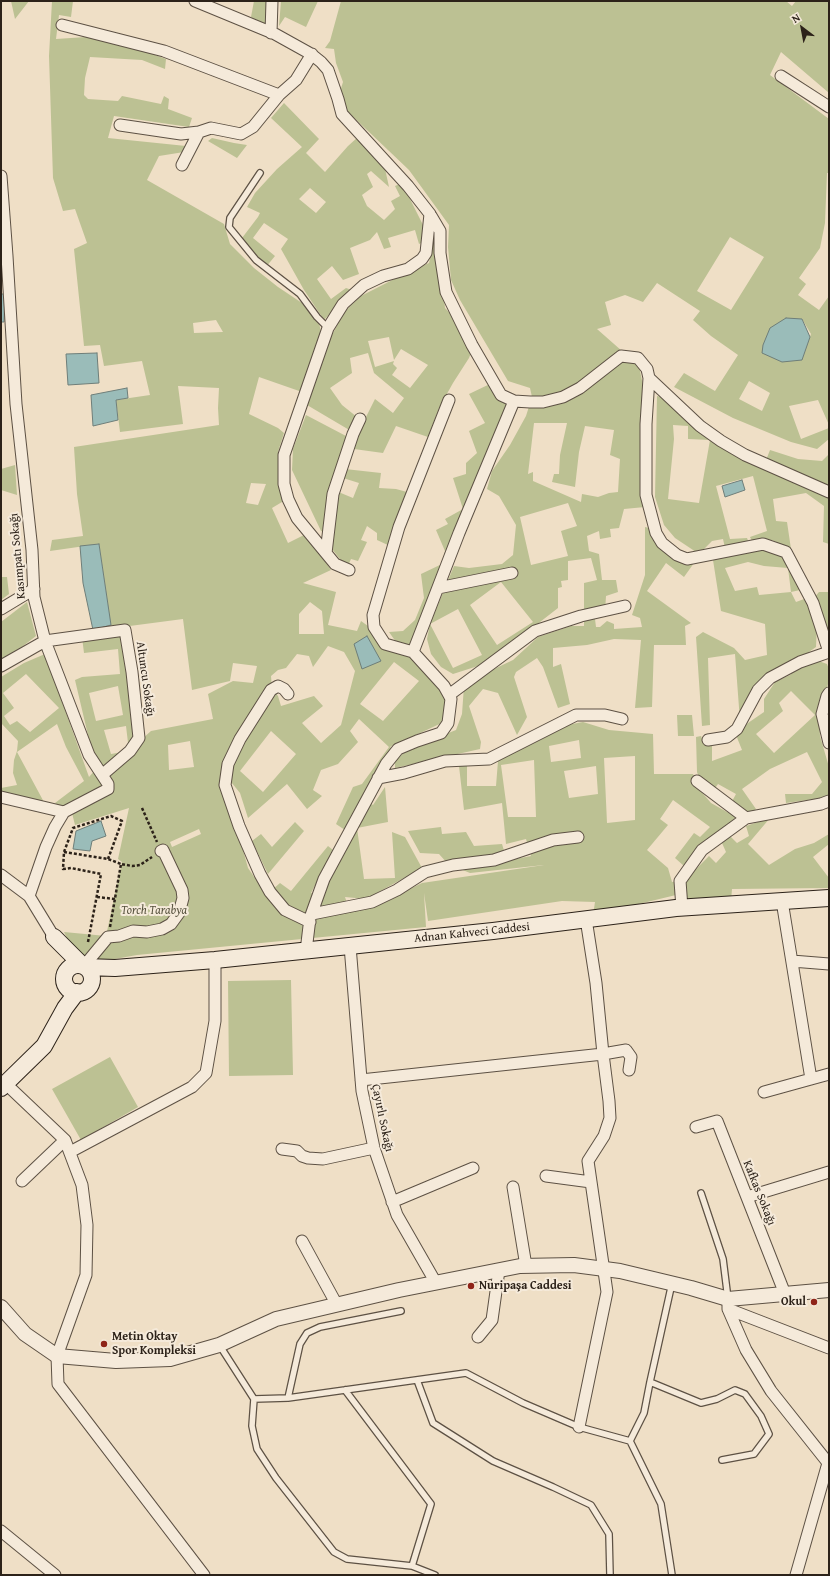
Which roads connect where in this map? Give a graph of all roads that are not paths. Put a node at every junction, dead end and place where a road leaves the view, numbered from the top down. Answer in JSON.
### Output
{"nodes":[{"id":1,"x":195,"y":1,"type":"edge"},
{"id":2,"x":272,"y":1,"type":"edge"},
{"id":3,"x":62,"y":25,"type":"dead end"},
{"id":4,"x":271,"y":33,"type":"junction"},
{"id":5,"x":312,"y":54,"type":"junction"},
{"id":6,"x":781,"y":76,"type":"dead end"},
{"id":7,"x":279,"y":95,"type":"junction"},
{"id":8,"x":829,"y":107,"type":"edge"},
{"id":9,"x":120,"y":125,"type":"dead end"},
{"id":10,"x":199,"y":132,"type":"junction"},
{"id":11,"x":182,"y":165,"type":"dead end"},
{"id":12,"x":260,"y":173,"type":"dead end"},
{"id":13,"x":1,"y":176,"type":"edge"},
{"id":14,"x":430,"y":214,"type":"junction"},
{"id":15,"x":4,"y":257,"type":"edge"},
{"id":16,"x":328,"y":328,"type":"junction"},
{"id":17,"x":649,"y":378,"type":"junction"},
{"id":18,"x":449,"y":400,"type":"dead end"},
{"id":19,"x":514,"y":401,"type":"junction"},
{"id":20,"x":360,"y":419,"type":"dead end"},
{"id":21,"x":829,"y":491,"type":"edge"},
{"id":22,"x":326,"y":553,"type":"junction"},
{"id":23,"x":349,"y":570,"type":"dead end"},
{"id":24,"x":512,"y":573,"type":"dead end"},
{"id":25,"x":438,"y":588,"type":"junction"},
{"id":26,"x":34,"y":589,"type":"junction"},
{"id":27,"x":625,"y":606,"type":"dead end"},
{"id":28,"x":1,"y":609,"type":"edge"},
{"id":29,"x":45,"y":641,"type":"junction"},
{"id":30,"x":413,"y":652,"type":"junction"},
{"id":31,"x":829,"y":652,"type":"edge"},
{"id":32,"x":1,"y":666,"type":"edge"},
{"id":33,"x":829,"y":693,"type":"edge"},
{"id":34,"x":288,"y":694,"type":"dead end"},
{"id":35,"x":449,"y":695,"type":"junction"},
{"id":36,"x":622,"y":718,"type":"dead end"},
{"id":37,"x":708,"y":740,"type":"dead end"},
{"id":38,"x":829,"y":743,"type":"edge"},
{"id":39,"x":102,"y":775,"type":"junction"},
{"id":40,"x":378,"y":778,"type":"junction"},
{"id":41,"x":697,"y":781,"type":"dead end"},
{"id":42,"x":1,"y":797,"type":"edge"},
{"id":43,"x":829,"y":800,"type":"edge"},
{"id":44,"x":64,"y":812,"type":"junction"},
{"id":45,"x":746,"y":818,"type":"junction"},
{"id":46,"x":578,"y":837,"type":"dead end"},
{"id":47,"x":161,"y":851,"type":"road end"},
{"id":48,"x":1,"y":875,"type":"edge"},
{"id":49,"x":29,"y":896,"type":"junction"},
{"id":50,"x":829,"y":898,"type":"edge"},
{"id":51,"x":782,"y":901,"type":"junction"},
{"id":52,"x":682,"y":908,"type":"junction"},
{"id":53,"x":311,"y":918,"type":"junction"},
{"id":54,"x":586,"y":919,"type":"junction"},
{"id":55,"x":54,"y":937,"type":"junction"},
{"id":56,"x":350,"y":946,"type":"junction"},
{"id":57,"x":306,"y":951,"type":"junction"},
{"id":58,"x":215,"y":960,"type":"junction"},
{"id":59,"x":792,"y":961,"type":"junction"},
{"id":60,"x":829,"y":964,"type":"edge"},
{"id":61,"x":86,"y":970,"type":"junction"},
{"id":62,"x":70,"y":984,"type":"junction"},
{"id":63,"x":602,"y":1054,"type":"junction"},
{"id":64,"x":629,"y":1070,"type":"dead end"},
{"id":65,"x":829,"y":1074,"type":"edge"},
{"id":66,"x":811,"y":1079,"type":"junction"},
{"id":67,"x":361,"y":1080,"type":"junction"},
{"id":68,"x":4,"y":1086,"type":"edge"},
{"id":69,"x":764,"y":1092,"type":"dead end"},
{"id":70,"x":696,"y":1127,"type":"dead end"},
{"id":71,"x":65,"y":1140,"type":"junction"},
{"id":72,"x":374,"y":1148,"type":"junction"},
{"id":73,"x":282,"y":1149,"type":"dead end"},
{"id":74,"x":70,"y":1152,"type":"junction"},
{"id":75,"x":473,"y":1168,"type":"dead end"},
{"id":76,"x":829,"y":1172,"type":"edge"},
{"id":77,"x":546,"y":1176,"type":"dead end"},
{"id":78,"x":22,"y":1181,"type":"dead end"},
{"id":79,"x":591,"y":1182,"type":"junction"},
{"id":80,"x":512,"y":1187,"type":"dead end"},
{"id":81,"x":701,"y":1193,"type":"dead end"},
{"id":82,"x":747,"y":1197,"type":"junction"},
{"id":83,"x":392,"y":1202,"type":"junction"},
{"id":84,"x":302,"y":1241,"type":"dead end"},
{"id":85,"x":526,"y":1266,"type":"junction"},
{"id":86,"x":604,"y":1269,"type":"junction"},
{"id":87,"x":499,"y":1270,"type":"junction"},
{"id":88,"x":436,"y":1283,"type":"junction"},
{"id":89,"x":672,"y":1283,"type":"junction"},
{"id":90,"x":829,"y":1290,"type":"edge"},
{"id":91,"x":785,"y":1294,"type":"junction"},
{"id":92,"x":728,"y":1304,"type":"junction"},
{"id":93,"x":337,"y":1305,"type":"junction"},
{"id":94,"x":1,"y":1307,"type":"edge"},
{"id":95,"x":401,"y":1311,"type":"dead end"},
{"id":96,"x":478,"y":1337,"type":"dead end"},
{"id":97,"x":219,"y":1345,"type":"junction"},
{"id":98,"x":829,"y":1348,"type":"edge"},
{"id":99,"x":57,"y":1356,"type":"junction"},
{"id":100,"x":417,"y":1380,"type":"junction"},
{"id":101,"x":650,"y":1382,"type":"junction"},
{"id":102,"x":345,"y":1390,"type":"junction"},
{"id":103,"x":288,"y":1398,"type":"junction"},
{"id":104,"x":254,"y":1399,"type":"junction"},
{"id":105,"x":578,"y":1427,"type":"junction"},
{"id":106,"x":630,"y":1441,"type":"junction"},
{"id":107,"x":722,"y":1460,"type":"dead end"},
{"id":108,"x":829,"y":1463,"type":"edge"},
{"id":109,"x":1,"y":1531,"type":"edge"},
{"id":110,"x":412,"y":1566,"type":"junction"},
{"id":111,"x":55,"y":1575,"type":"edge"},
{"id":112,"x":204,"y":1575,"type":"edge"},
{"id":113,"x":435,"y":1575,"type":"edge"},
{"id":114,"x":610,"y":1575,"type":"edge"},
{"id":115,"x":672,"y":1575,"type":"edge"},
{"id":116,"x":796,"y":1575,"type":"edge"}],
"edges":[{"from":1,"to":4,"type":"street"},
{"from":2,"to":4,"type":"street"},
{"from":3,"to":7,"type":"street"},
{"from":4,"to":5,"type":"street"},
{"from":5,"to":7,"type":"street"},
{"from":5,"to":14,"type":"street"},
{"from":6,"to":8,"type":"street"},
{"from":7,"to":10,"type":"street"},
{"from":9,"to":10,"type":"street"},
{"from":10,"to":11,"type":"street"},
{"from":12,"to":16,"type":"lane"},
{"from":13,"to":15,"type":"street","name":"Kasımpatı Sokağı"},
{"from":14,"to":16,"type":"street"},
{"from":14,"to":19,"type":"street"},
{"from":15,"to":26,"type":"street","name":"Kasımpatı Sokağı"},
{"from":16,"to":22,"type":"street"},
{"from":17,"to":19,"type":"street"},
{"from":17,"to":21,"type":"street"},
{"from":17,"to":31,"type":"street"},
{"from":18,"to":30,"type":"street"},
{"from":19,"to":25,"type":"street"},
{"from":20,"to":22,"type":"street"},
{"from":22,"to":23,"type":"street"},
{"from":24,"to":25,"type":"street"},
{"from":25,"to":30,"type":"street"},
{"from":26,"to":28,"type":"street"},
{"from":26,"to":29,"type":"street","name":"Kasımpatı Sokağı"},
{"from":27,"to":35,"type":"street"},
{"from":29,"to":32,"type":"street","name":"Altuncu Sokağı"},
{"from":29,"to":39,"type":"street","name":"Kasımpatı Sokağı"},
{"from":29,"to":39,"type":"street","name":"Altuncu Sokağı"},
{"from":30,"to":35,"type":"street"},
{"from":31,"to":37,"type":"street"},
{"from":33,"to":38,"type":"street"},
{"from":34,"to":53,"type":"street"},
{"from":35,"to":40,"type":"street"},
{"from":36,"to":40,"type":"street"},
{"from":39,"to":44,"type":"street","name":"Kasımpatı Sokağı"},
{"from":40,"to":53,"type":"street"},
{"from":41,"to":45,"type":"street"},
{"from":42,"to":44,"type":"street"},
{"from":43,"to":45,"type":"street"},
{"from":44,"to":49,"type":"street"},
{"from":45,"to":52,"type":"street"},
{"from":46,"to":53,"type":"street"},
{"from":47,"to":61,"type":"street"},
{"from":48,"to":49,"type":"street"},
{"from":49,"to":55,"type":"street"},
{"from":50,"to":51,"type":"main road","name":"Adnan Kahveci Caddesi"},
{"from":51,"to":52,"type":"main road","name":"Adnan Kahveci Caddesi"},
{"from":51,"to":59,"type":"street"},
{"from":52,"to":54,"type":"main road","name":"Adnan Kahveci Caddesi"},
{"from":53,"to":57,"type":"street"},
{"from":54,"to":56,"type":"main road","name":"Adnan Kahveci Caddesi"},
{"from":54,"to":63,"type":"street"},
{"from":55,"to":61,"type":"main road"},
{"from":55,"to":62,"type":"main road"},
{"from":56,"to":57,"type":"main road","name":"Adnan Kahveci Caddesi"},
{"from":56,"to":67,"type":"street","name":"Çayırlı Sokağı"},
{"from":57,"to":58,"type":"main road","name":"Adnan Kahveci Caddesi"},
{"from":58,"to":61,"type":"main road","name":"Adnan Kahveci Caddesi"},
{"from":58,"to":74,"type":"street"},
{"from":59,"to":60,"type":"street"},
{"from":59,"to":66,"type":"street"},
{"from":61,"to":62,"type":"main road"},
{"from":61,"to":62,"type":"main road"},
{"from":62,"to":68,"type":"main road"},
{"from":63,"to":64,"type":"street"},
{"from":63,"to":67,"type":"street"},
{"from":63,"to":79,"type":"street"},
{"from":65,"to":66,"type":"street"},
{"from":66,"to":69,"type":"street"},
{"from":67,"to":72,"type":"street","name":"Çayırlı Sokağı"},
{"from":68,"to":71,"type":"street"},
{"from":70,"to":82,"type":"street","name":"Kafkas Sokağı"},
{"from":71,"to":74,"type":"street"},
{"from":71,"to":78,"type":"street"},
{"from":72,"to":73,"type":"street"},
{"from":72,"to":83,"type":"street","name":"Çayırlı Sokağı"},
{"from":74,"to":99,"type":"street"},
{"from":75,"to":83,"type":"street"},
{"from":76,"to":82,"type":"street"},
{"from":77,"to":79,"type":"street"},
{"from":79,"to":86,"type":"street"},
{"from":80,"to":85,"type":"street"},
{"from":81,"to":92,"type":"lane"},
{"from":82,"to":91,"type":"street","name":"Kafkas Sokağı"},
{"from":83,"to":88,"type":"street","name":"Çayırlı Sokağı"},
{"from":84,"to":93,"type":"street"},
{"from":85,"to":86,"type":"street"},
{"from":85,"to":87,"type":"street"},
{"from":86,"to":89,"type":"street"},
{"from":86,"to":105,"type":"street"},
{"from":87,"to":88,"type":"street"},
{"from":87,"to":96,"type":"street"},
{"from":88,"to":93,"type":"street"},
{"from":89,"to":92,"type":"street"},
{"from":89,"to":101,"type":"lane"},
{"from":90,"to":91,"type":"street"},
{"from":91,"to":92,"type":"street"},
{"from":92,"to":98,"type":"street"},
{"from":92,"to":108,"type":"street"},
{"from":93,"to":97,"type":"street"},
{"from":94,"to":99,"type":"street"},
{"from":95,"to":103,"type":"lane"},
{"from":97,"to":99,"type":"street"},
{"from":97,"to":104,"type":"lane"},
{"from":99,"to":112,"type":"street"},
{"from":100,"to":102,"type":"lane"},
{"from":100,"to":105,"type":"lane"},
{"from":100,"to":114,"type":"lane"},
{"from":101,"to":106,"type":"lane"},
{"from":101,"to":107,"type":"lane"},
{"from":102,"to":103,"type":"lane"},
{"from":102,"to":110,"type":"lane"},
{"from":103,"to":104,"type":"lane"},
{"from":104,"to":110,"type":"lane"},
{"from":105,"to":106,"type":"lane"},
{"from":106,"to":115,"type":"lane"},
{"from":108,"to":116,"type":"street"},
{"from":109,"to":111,"type":"street"},
{"from":110,"to":113,"type":"lane"}]}
